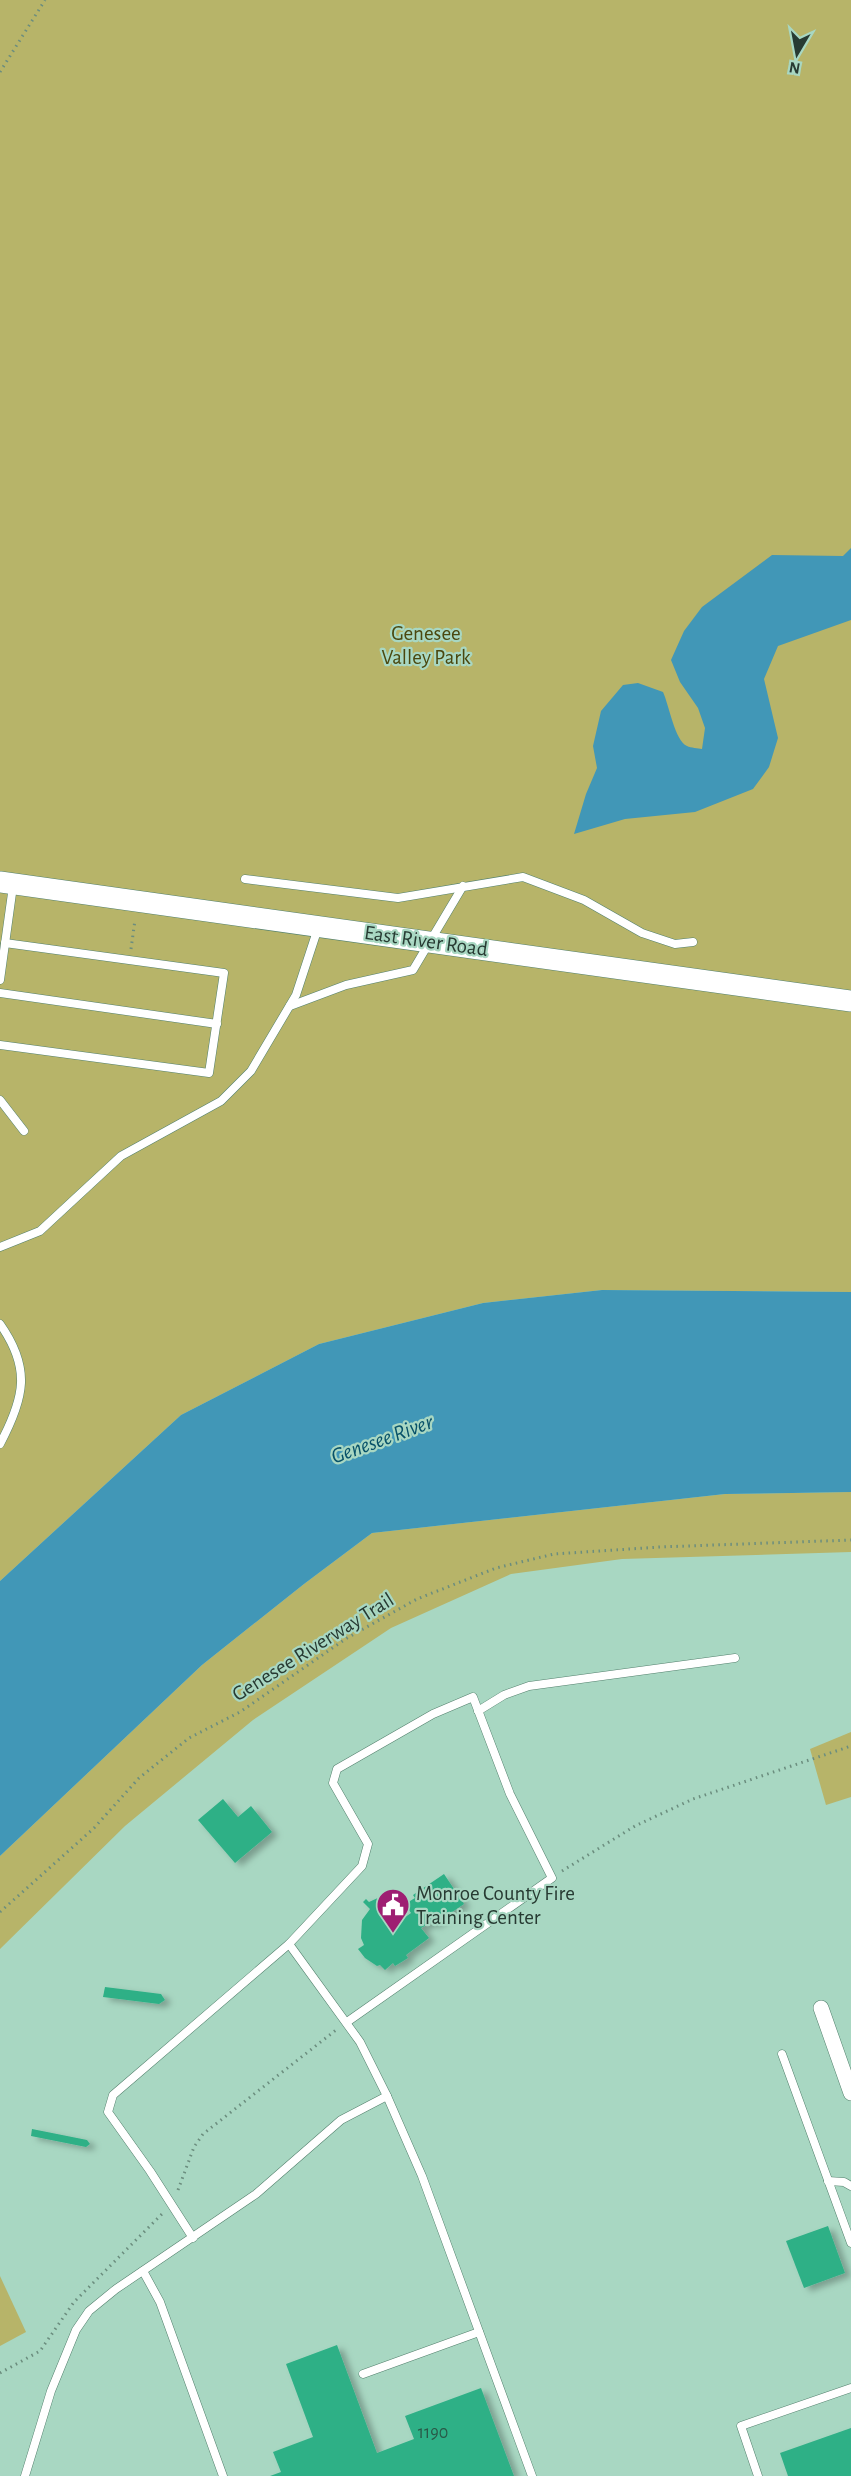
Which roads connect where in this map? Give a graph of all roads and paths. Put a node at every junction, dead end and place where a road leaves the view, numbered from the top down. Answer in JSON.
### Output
{"nodes":[{"id":1,"x":45,"y":0,"type":"edge"},
{"id":2,"x":0,"y":72,"type":"edge"},
{"id":3,"x":245,"y":879,"type":"dead end"},
{"id":4,"x":7,"y":883,"type":"edge"},
{"id":5,"x":463,"y":886,"type":"junction"},
{"id":6,"x":136,"y":913,"type":"dead end"},
{"id":7,"x":319,"y":927,"type":"junction"},
{"id":8,"x":133,"y":935,"type":"dead end"},
{"id":9,"x":431,"y":942,"type":"junction"},
{"id":10,"x":693,"y":942,"type":"dead end"},
{"id":11,"x":5,"y":943,"type":"junction"},
{"id":12,"x":0,"y":980,"type":"edge"},
{"id":13,"x":0,"y":993,"type":"edge"},
{"id":14,"x":851,"y":1001,"type":"edge"},
{"id":15,"x":290,"y":1006,"type":"junction"},
{"id":16,"x":217,"y":1024,"type":"junction"},
{"id":17,"x":0,"y":1045,"type":"edge"},
{"id":18,"x":0,"y":1100,"type":"edge"},
{"id":19,"x":24,"y":1131,"type":"dead end"},
{"id":20,"x":0,"y":1247,"type":"edge"},
{"id":21,"x":0,"y":1323,"type":"edge"},
{"id":22,"x":0,"y":1444,"type":"edge"},
{"id":23,"x":851,"y":1540,"type":"edge"},
{"id":24,"x":735,"y":1658,"type":"dead end"},
{"id":25,"x":478,"y":1712,"type":"junction"},
{"id":26,"x":851,"y":1746,"type":"edge"},
{"id":27,"x":552,"y":1878,"type":"junction"},
{"id":28,"x":0,"y":1912,"type":"edge"},
{"id":29,"x":289,"y":1944,"type":"junction"},
{"id":30,"x":821,"y":2008,"type":"dead end"},
{"id":31,"x":347,"y":2022,"type":"junction"},
{"id":32,"x":782,"y":2054,"type":"dead end"},
{"id":33,"x":851,"y":2093,"type":"edge"},
{"id":34,"x":387,"y":2096,"type":"junction"},
{"id":35,"x":828,"y":2181,"type":"junction"},
{"id":36,"x":851,"y":2186,"type":"edge"},
{"id":37,"x":193,"y":2238,"type":"junction"},
{"id":38,"x":851,"y":2243,"type":"edge"},
{"id":39,"x":143,"y":2271,"type":"junction"},
{"id":40,"x":479,"y":2332,"type":"junction"},
{"id":41,"x":363,"y":2374,"type":"dead end"},
{"id":42,"x":851,"y":2388,"type":"edge"},
{"id":43,"x":26,"y":2476,"type":"edge"},
{"id":44,"x":223,"y":2476,"type":"edge"},
{"id":45,"x":532,"y":2476,"type":"edge"},
{"id":46,"x":758,"y":2476,"type":"edge"}],
"edges":[{"from":1,"to":2,"type":"path"},
{"from":3,"to":5,"type":"lane"},
{"from":4,"to":7,"type":"street","name":"East River Road"},
{"from":4,"to":11,"type":"lane"},
{"from":5,"to":9,"type":"lane"},
{"from":5,"to":10,"type":"lane"},
{"from":6,"to":8,"type":"path"},
{"from":7,"to":9,"type":"street","name":"East River Road"},
{"from":7,"to":15,"type":"lane"},
{"from":9,"to":14,"type":"street","name":"East River Road"},
{"from":9,"to":15,"type":"lane"},
{"from":11,"to":12,"type":"lane"},
{"from":11,"to":16,"type":"lane"},
{"from":13,"to":16,"type":"lane"},
{"from":15,"to":20,"type":"lane"},
{"from":16,"to":17,"type":"lane"},
{"from":18,"to":19,"type":"lane"},
{"from":21,"to":22,"type":"lane"},
{"from":23,"to":28,"type":"path","name":"Genesee Riverway Trail"},
{"from":24,"to":25,"type":"lane"},
{"from":25,"to":27,"type":"lane"},
{"from":25,"to":29,"type":"lane"},
{"from":26,"to":27,"type":"path"},
{"from":27,"to":31,"type":"lane"},
{"from":29,"to":31,"type":"lane"},
{"from":29,"to":37,"type":"lane"},
{"from":30,"to":33,"type":"street"},
{"from":31,"to":34,"type":"lane"},
{"from":32,"to":35,"type":"lane"},
{"from":34,"to":37,"type":"lane"},
{"from":34,"to":40,"type":"lane"},
{"from":35,"to":36,"type":"lane"},
{"from":35,"to":38,"type":"lane"},
{"from":37,"to":39,"type":"lane"},
{"from":39,"to":43,"type":"lane"},
{"from":39,"to":44,"type":"lane"},
{"from":40,"to":41,"type":"lane"},
{"from":40,"to":45,"type":"lane"},
{"from":42,"to":46,"type":"lane"}]}
